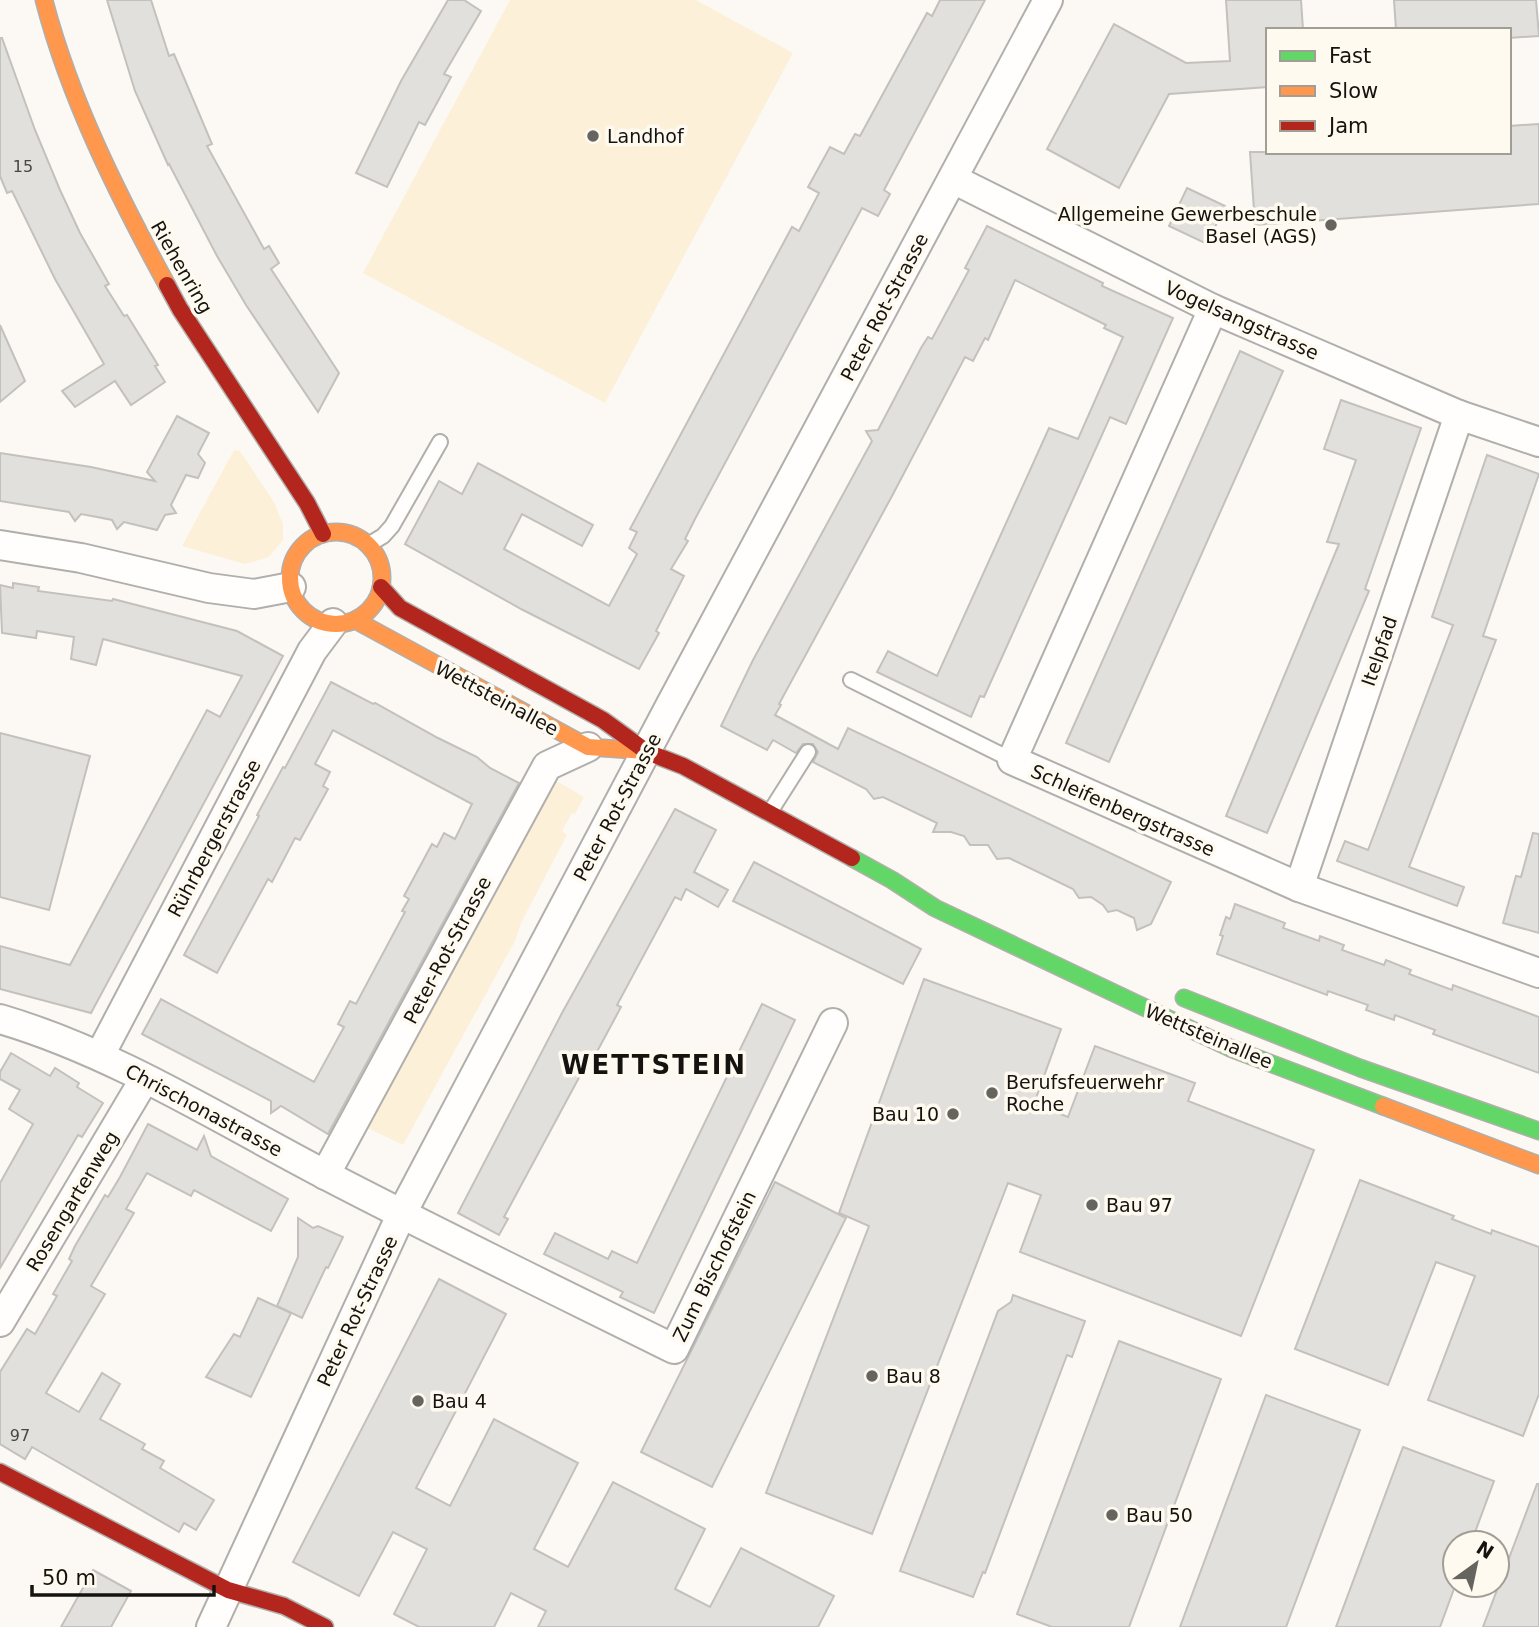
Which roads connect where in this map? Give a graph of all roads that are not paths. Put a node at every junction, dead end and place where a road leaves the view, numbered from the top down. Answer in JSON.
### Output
{"nodes":[{"id":1,"x":44,"y":0,"type":"edge"},
{"id":2,"x":1048,"y":0,"type":"edge"},
{"id":3,"x":953,"y":179,"type":"junction"},
{"id":4,"x":1213,"y":309,"type":"junction"},
{"id":5,"x":1459,"y":415,"type":"junction"},
{"id":6,"x":440,"y":442,"type":"dead end"},
{"id":7,"x":1539,"y":442,"type":"edge"},
{"id":8,"x":323,"y":534,"type":"junction"},
{"id":9,"x":0,"y":545,"type":"edge"},
{"id":10,"x":368,"y":545,"type":"junction"},
{"id":11,"x":291,"y":587,"type":"junction"},
{"id":12,"x":381,"y":587,"type":"junction"},
{"id":13,"x":344,"y":622,"type":"junction"},
{"id":14,"x":850,"y":680,"type":"dead end"},
{"id":15,"x":589,"y":747,"type":"junction"},
{"id":16,"x":647,"y":752,"type":"junction"},
{"id":17,"x":808,"y":752,"type":"dead end"},
{"id":18,"x":1012,"y":760,"type":"junction"},
{"id":19,"x":769,"y":813,"type":"junction"},
{"id":20,"x":892,"y":880,"type":"junction"},
{"id":21,"x":1299,"y":887,"type":"junction"},
{"id":22,"x":937,"y":890,"type":"dead end"},
{"id":23,"x":1539,"y":973,"type":"edge"},
{"id":24,"x":1171,"y":992,"type":"dead end"},
{"id":25,"x":0,"y":1019,"type":"edge"},
{"id":26,"x":833,"y":1023,"type":"dead end"},
{"id":27,"x":100,"y":1055,"type":"junction"},
{"id":28,"x":144,"y":1080,"type":"junction"},
{"id":29,"x":1539,"y":1131,"type":"edge"},
{"id":30,"x":1514,"y":1155,"type":"junction"},
{"id":31,"x":1539,"y":1157,"type":"edge"},
{"id":32,"x":1539,"y":1165,"type":"edge"},
{"id":33,"x":325,"y":1175,"type":"junction"},
{"id":34,"x":402,"y":1213,"type":"junction"},
{"id":35,"x":0,"y":1322,"type":"edge"},
{"id":36,"x":0,"y":1472,"type":"edge"},
{"id":37,"x":237,"y":1599,"type":"junction"},
{"id":38,"x":211,"y":1627,"type":"edge"},
{"id":39,"x":325,"y":1627,"type":"edge"}],
"edges":[{"from":1,"to":8,"type":"main road","name":"Riehenring"},
{"from":2,"to":3,"type":"street","name":"Peter Rot-Strasse"},
{"from":3,"to":4,"type":"street","name":"Vogelsangstrasse"},
{"from":3,"to":16,"type":"street","name":"Peter Rot-Strasse"},
{"from":4,"to":5,"type":"street","name":"Vogelsangstrasse"},
{"from":4,"to":18,"type":"street","name":"Schleifenbergstrasse"},
{"from":5,"to":7,"type":"street","name":"Vogelsangstrasse"},
{"from":5,"to":21,"type":"street","name":"Itelpfad"},
{"from":6,"to":10,"type":"lane"},
{"from":8,"to":10,"type":"main road"},
{"from":8,"to":11,"type":"main road"},
{"from":9,"to":11,"type":"street"},
{"from":10,"to":12,"type":"main road"},
{"from":11,"to":13,"type":"main road","name":"Wettsteinallee"},
{"from":12,"to":13,"type":"main road"},
{"from":12,"to":16,"type":"main road","name":"Wettsteinallee"},
{"from":13,"to":15,"type":"main road","name":"Wettsteinallee"},
{"from":13,"to":27,"type":"street","name":"Rührbergerstrasse"},
{"from":14,"to":18,"type":"lane"},
{"from":15,"to":16,"type":"main road","name":"Wettsteinallee"},
{"from":15,"to":33,"type":"street","name":"Peter-Rot-Strasse"},
{"from":16,"to":19,"type":"main road","name":"Wettsteinallee"},
{"from":16,"to":34,"type":"street","name":"Peter Rot-Strasse"},
{"from":17,"to":19,"type":"lane"},
{"from":18,"to":21,"type":"street","name":"Schleifenbergstrasse"},
{"from":19,"to":20,"type":"main road","name":"Wettsteinallee"},
{"from":20,"to":22,"type":"main road","name":"Wettsteinallee"},
{"from":20,"to":30,"type":"main road","name":"Wettsteinallee"},
{"from":21,"to":23,"type":"street","name":"Schleifenbergstrasse"},
{"from":24,"to":29,"type":"main road","name":"Wettsteinallee"},
{"from":25,"to":27,"type":"street","name":"Chrischonastrasse"},
{"from":26,"to":34,"type":"street","name":"Zum Bischofstein"},
{"from":27,"to":28,"type":"street","name":"Chrischonastrasse"},
{"from":28,"to":33,"type":"street","name":"Chrischonastrasse"},
{"from":28,"to":35,"type":"street","name":"Rosengartenweg"},
{"from":30,"to":31,"type":"lane"},
{"from":30,"to":32,"type":"main road","name":"Wettsteinallee"},
{"from":33,"to":34,"type":"street","name":"Chrischonastrasse"},
{"from":34,"to":37,"type":"street","name":"Peter Rot-Strasse"},
{"from":36,"to":37,"type":"main road"},
{"from":37,"to":38,"type":"street","name":"Peter Rot-Strasse"},
{"from":37,"to":39,"type":"main road"}]}
